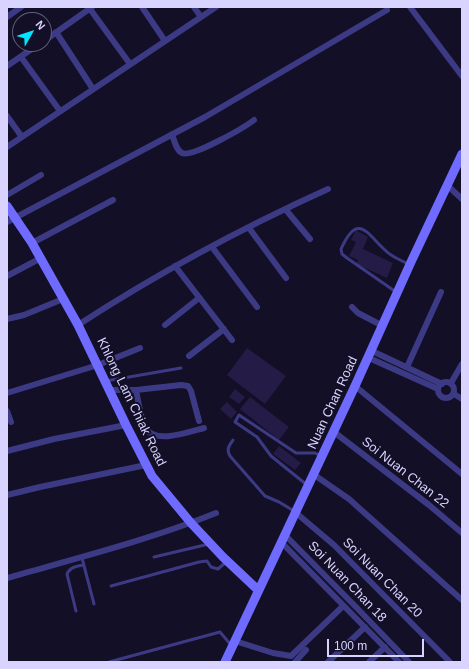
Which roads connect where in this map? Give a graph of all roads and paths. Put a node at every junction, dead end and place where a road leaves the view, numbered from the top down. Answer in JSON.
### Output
{"nodes":[{"id":1,"x":21,"y":7,"type":"edge"},
{"id":2,"x":142,"y":7,"type":"edge"},
{"id":3,"x":194,"y":7,"type":"edge"},
{"id":4,"x":216,"y":7,"type":"edge"},
{"id":5,"x":410,"y":7,"type":"edge"},
{"id":6,"x":91,"y":8,"type":"edge"},
{"id":7,"x":387,"y":10,"type":"dead end"},
{"id":8,"x":7,"y":17,"type":"edge"},
{"id":9,"x":201,"y":17,"type":"junction"},
{"id":10,"x":56,"y":32,"type":"junction"},
{"id":11,"x":52,"y":35,"type":"edge"},
{"id":12,"x":165,"y":41,"type":"junction"},
{"id":13,"x":28,"y":52,"type":"edge"},
{"id":14,"x":21,"y":57,"type":"junction"},
{"id":15,"x":130,"y":64,"type":"junction"},
{"id":16,"x":7,"y":66,"type":"edge"},
{"id":17,"x":462,"y":76,"type":"edge"},
{"id":18,"x":92,"y":89,"type":"junction"},
{"id":19,"x":60,"y":111,"type":"junction"},
{"id":20,"x":7,"y":116,"type":"edge"},
{"id":21,"x":254,"y":120,"type":"dead end"},
{"id":22,"x":172,"y":134,"type":"junction"},
{"id":23,"x":22,"y":137,"type":"junction"},
{"id":24,"x":7,"y":147,"type":"edge"},
{"id":25,"x":462,"y":154,"type":"edge"},
{"id":26,"x":41,"y":175,"type":"dead end"},
{"id":27,"x":448,"y":186,"type":"junction"},
{"id":28,"x":328,"y":189,"type":"dead end"},
{"id":29,"x":7,"y":195,"type":"edge"},
{"id":30,"x":462,"y":199,"type":"edge"},
{"id":31,"x":113,"y":200,"type":"dead end"},
{"id":32,"x":7,"y":206,"type":"edge"},
{"id":33,"x":286,"y":210,"type":"junction"},
{"id":34,"x":16,"y":218,"type":"junction"},
{"id":35,"x":7,"y":222,"type":"edge"},
{"id":36,"x":249,"y":228,"type":"junction"},
{"id":37,"x":310,"y":239,"type":"dead end"},
{"id":38,"x":32,"y":243,"type":"junction"},
{"id":39,"x":212,"y":247,"type":"junction"},
{"id":40,"x":41,"y":258,"type":"junction"},
{"id":41,"x":410,"y":265,"type":"junction"},
{"id":42,"x":175,"y":266,"type":"junction"},
{"id":43,"x":7,"y":276,"type":"edge"},
{"id":44,"x":286,"y":278,"type":"dead end"},
{"id":45,"x":441,"y":292,"type":"dead end"},
{"id":46,"x":397,"y":293,"type":"junction"},
{"id":47,"x":200,"y":298,"type":"junction"},
{"id":48,"x":63,"y":299,"type":"junction"},
{"id":49,"x":256,"y":307,"type":"dead end"},
{"id":50,"x":352,"y":307,"type":"dead end"},
{"id":51,"x":7,"y":319,"type":"edge"},
{"id":52,"x":78,"y":325,"type":"junction"},
{"id":53,"x":165,"y":325,"type":"dead end"},
{"id":54,"x":383,"y":326,"type":"junction"},
{"id":55,"x":224,"y":329,"type":"junction"},
{"id":56,"x":232,"y":340,"type":"dead end"},
{"id":57,"x":140,"y":348,"type":"dead end"},
{"id":58,"x":370,"y":354,"type":"junction"},
{"id":59,"x":189,"y":356,"type":"dead end"},
{"id":60,"x":462,"y":364,"type":"edge"},
{"id":61,"x":98,"y":365,"type":"junction"},
{"id":62,"x":407,"y":367,"type":"junction"},
{"id":63,"x":181,"y":368,"type":"dead end"},
{"id":64,"x":451,"y":383,"type":"junction"},
{"id":65,"x":108,"y":386,"type":"junction"},
{"id":66,"x":355,"y":386,"type":"junction"},
{"id":67,"x":440,"y":386,"type":"junction"},
{"id":68,"x":136,"y":390,"type":"junction"},
{"id":69,"x":7,"y":393,"type":"edge"},
{"id":70,"x":454,"y":394,"type":"junction"},
{"id":71,"x":462,"y":399,"type":"edge"},
{"id":72,"x":7,"y":410,"type":"edge"},
{"id":73,"x":199,"y":421,"type":"dead end"},
{"id":74,"x":11,"y":422,"type":"dead end"},
{"id":75,"x":126,"y":426,"type":"junction"},
{"id":76,"x":204,"y":428,"type":"dead end"},
{"id":77,"x":334,"y":432,"type":"junction"},
{"id":78,"x":233,"y":440,"type":"dead end"},
{"id":79,"x":7,"y":451,"type":"edge"},
{"id":80,"x":322,"y":456,"type":"junction"},
{"id":81,"x":146,"y":465,"type":"junction"},
{"id":82,"x":313,"y":474,"type":"junction"},
{"id":83,"x":462,"y":474,"type":"edge"},
{"id":84,"x":308,"y":485,"type":"junction"},
{"id":85,"x":7,"y":495,"type":"edge"},
{"id":86,"x":295,"y":512,"type":"junction"},
{"id":87,"x":216,"y":513,"type":"dead end"},
{"id":88,"x":191,"y":523,"type":"junction"},
{"id":89,"x":462,"y":533,"type":"edge"},
{"id":90,"x":284,"y":539,"type":"junction"},
{"id":91,"x":210,"y":544,"type":"junction"},
{"id":92,"x":82,"y":557,"type":"junction"},
{"id":93,"x":154,"y":557,"type":"dead end"},
{"id":94,"x":227,"y":561,"type":"junction"},
{"id":95,"x":84,"y":565,"type":"junction"},
{"id":96,"x":7,"y":578,"type":"edge"},
{"id":97,"x":111,"y":586,"type":"dead end"},
{"id":98,"x":258,"y":590,"type":"junction"},
{"id":99,"x":462,"y":600,"type":"edge"},
{"id":100,"x":94,"y":604,"type":"dead end"},
{"id":101,"x":341,"y":608,"type":"dead end"},
{"id":102,"x":76,"y":611,"type":"dead end"},
{"id":103,"x":365,"y":627,"type":"junction"},
{"id":104,"x":234,"y":644,"type":"junction"},
{"id":105,"x":385,"y":647,"type":"junction"},
{"id":106,"x":306,"y":650,"type":"dead end"},
{"id":107,"x":120,"y":661,"type":"edge"},
{"id":108,"x":109,"y":662,"type":"edge"},
{"id":109,"x":225,"y":662,"type":"edge"},
{"id":110,"x":295,"y":662,"type":"edge"},
{"id":111,"x":328,"y":662,"type":"edge"},
{"id":112,"x":369,"y":662,"type":"edge"},
{"id":113,"x":399,"y":662,"type":"edge"},
{"id":114,"x":409,"y":662,"type":"edge"},
{"id":115,"x":450,"y":662,"type":"edge"}],
"edges":[{"from":1,"to":8,"type":"street"},
{"from":2,"to":12,"type":"street"},
{"from":3,"to":9,"type":"street"},
{"from":4,"to":9,"type":"street"},
{"from":5,"to":17,"type":"street"},
{"from":6,"to":10,"type":"street"},
{"from":6,"to":15,"type":"street"},
{"from":7,"to":22,"type":"street"},
{"from":9,"to":12,"type":"street"},
{"from":10,"to":11,"type":"street"},
{"from":10,"to":18,"type":"street"},
{"from":12,"to":15,"type":"street"},
{"from":13,"to":14,"type":"street"},
{"from":14,"to":16,"type":"street"},
{"from":14,"to":19,"type":"street"},
{"from":15,"to":18,"type":"street"},
{"from":18,"to":19,"type":"street"},
{"from":19,"to":23,"type":"street"},
{"from":20,"to":23,"type":"street"},
{"from":21,"to":22,"type":"street"},
{"from":22,"to":34,"type":"street"},
{"from":23,"to":24,"type":"street"},
{"from":25,"to":27,"type":"main road","name":"Nuan Chan Road"},
{"from":26,"to":29,"type":"street"},
{"from":27,"to":30,"type":"street"},
{"from":27,"to":41,"type":"main road","name":"Nuan Chan Road"},
{"from":28,"to":33,"type":"street"},
{"from":31,"to":38,"type":"street"},
{"from":32,"to":34,"type":"main road","name":"Khlong Lam Chiak Road"},
{"from":33,"to":36,"type":"street"},
{"from":33,"to":37,"type":"street"},
{"from":34,"to":35,"type":"street"},
{"from":34,"to":38,"type":"main road","name":"Khlong Lam Chiak Road"},
{"from":36,"to":39,"type":"street"},
{"from":36,"to":44,"type":"street"},
{"from":38,"to":40,"type":"main road","name":"Khlong Lam Chiak Road"},
{"from":39,"to":42,"type":"street"},
{"from":39,"to":49,"type":"street"},
{"from":40,"to":43,"type":"street"},
{"from":40,"to":48,"type":"main road","name":"Khlong Lam Chiak Road"},
{"from":41,"to":46,"type":"main road","name":"Nuan Chan Road"},
{"from":41,"to":46,"type":"lane"},
{"from":42,"to":47,"type":"street"},
{"from":42,"to":52,"type":"street"},
{"from":45,"to":62,"type":"street"},
{"from":46,"to":54,"type":"main road","name":"Nuan Chan Road"},
{"from":47,"to":53,"type":"street"},
{"from":47,"to":55,"type":"street"},
{"from":48,"to":51,"type":"street"},
{"from":48,"to":52,"type":"main road","name":"Khlong Lam Chiak Road"},
{"from":50,"to":54,"type":"street"},
{"from":52,"to":61,"type":"main road","name":"Khlong Lam Chiak Road"},
{"from":54,"to":58,"type":"main road","name":"Nuan Chan Road"},
{"from":55,"to":56,"type":"street"},
{"from":55,"to":59,"type":"street"},
{"from":57,"to":61,"type":"street"},
{"from":58,"to":62,"type":"street"},
{"from":58,"to":66,"type":"main road","name":"Nuan Chan Road"},
{"from":58,"to":67,"type":"street"},
{"from":60,"to":64,"type":"street"},
{"from":61,"to":65,"type":"main road","name":"Khlong Lam Chiak Road"},
{"from":61,"to":69,"type":"street"},
{"from":62,"to":67,"type":"street"},
{"from":63,"to":65,"type":"lane"},
{"from":64,"to":67,"type":"street"},
{"from":64,"to":70,"type":"street"},
{"from":65,"to":68,"type":"street"},
{"from":65,"to":75,"type":"main road","name":"Khlong Lam Chiak Road"},
{"from":66,"to":77,"type":"main road","name":"Nuan Chan Road"},
{"from":66,"to":83,"type":"street"},
{"from":67,"to":70,"type":"street"},
{"from":68,"to":73,"type":"street"},
{"from":68,"to":76,"type":"street"},
{"from":70,"to":71,"type":"street"},
{"from":72,"to":74,"type":"street"},
{"from":75,"to":79,"type":"street"},
{"from":75,"to":81,"type":"main road","name":"Khlong Lam Chiak Road"},
{"from":77,"to":80,"type":"main road","name":"Nuan Chan Road"},
{"from":77,"to":89,"type":"street","name":"Soi Nuan Chan 22"},
{"from":78,"to":86,"type":"lane"},
{"from":80,"to":82,"type":"main road","name":"Nuan Chan Road"},
{"from":80,"to":84,"type":"lane"},
{"from":81,"to":85,"type":"street"},
{"from":81,"to":88,"type":"main road","name":"Khlong Lam Chiak Road"},
{"from":82,"to":84,"type":"main road","name":"Nuan Chan Road"},
{"from":82,"to":99,"type":"street"},
{"from":84,"to":86,"type":"main road","name":"Nuan Chan Road"},
{"from":86,"to":90,"type":"main road","name":"Nuan Chan Road"},
{"from":86,"to":115,"type":"street","name":"Soi Nuan Chan 20"},
{"from":87,"to":88,"type":"street"},
{"from":88,"to":91,"type":"main road","name":"Khlong Lam Chiak Road"},
{"from":88,"to":92,"type":"street"},
{"from":90,"to":98,"type":"main road","name":"Nuan Chan Road"},
{"from":90,"to":103,"type":"street"},
{"from":90,"to":114,"type":"street","name":"Soi Nuan Chan 18"},
{"from":91,"to":93,"type":"lane"},
{"from":91,"to":94,"type":"main road","name":"Khlong Lam Chiak Road"},
{"from":92,"to":95,"type":"lane"},
{"from":92,"to":96,"type":"street"},
{"from":94,"to":97,"type":"lane"},
{"from":94,"to":98,"type":"main road","name":"Khlong Lam Chiak Road"},
{"from":95,"to":100,"type":"lane"},
{"from":95,"to":102,"type":"lane"},
{"from":98,"to":104,"type":"main road","name":"Nuan Chan Road"},
{"from":101,"to":104,"type":"street"},
{"from":103,"to":105,"type":"street"},
{"from":103,"to":111,"type":"street"},
{"from":104,"to":107,"type":"lane"},
{"from":104,"to":109,"type":"main road","name":"Nuan Chan Road"},
{"from":105,"to":112,"type":"street"},
{"from":105,"to":113,"type":"street"},
{"from":106,"to":110,"type":"street"},
{"from":107,"to":108,"type":"lane"}]}
